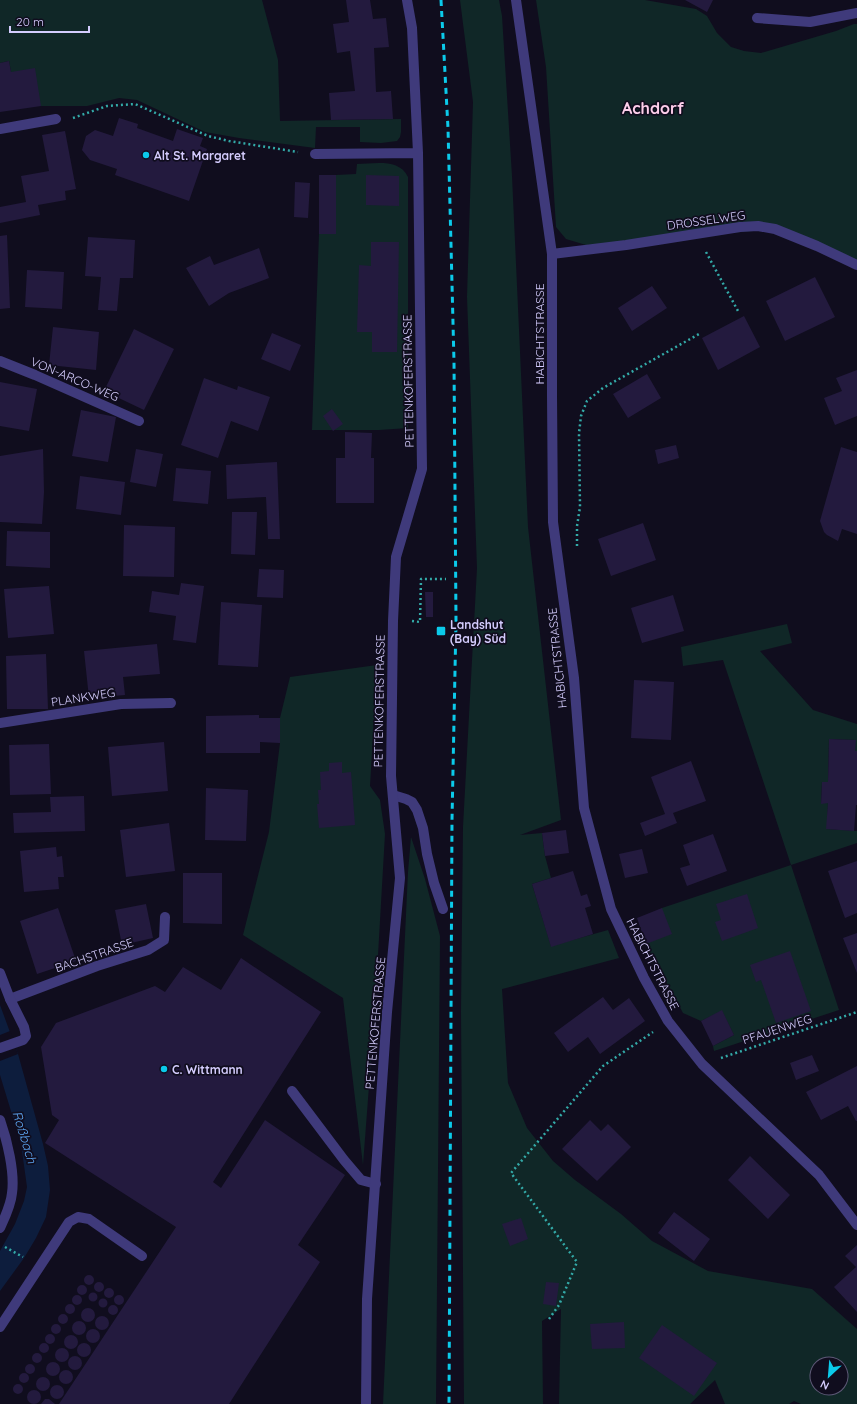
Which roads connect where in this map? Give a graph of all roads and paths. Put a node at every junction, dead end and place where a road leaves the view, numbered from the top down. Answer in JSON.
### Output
{"nodes":[{"id":1,"x":407,"y":0,"type":"edge"},
{"id":2,"x":516,"y":0,"type":"edge"},
{"id":3,"x":857,"y":13,"type":"edge"},
{"id":4,"x":756,"y":18,"type":"dead end"},
{"id":5,"x":76,"y":117,"type":"dead end"},
{"id":6,"x":56,"y":119,"type":"dead end"},
{"id":7,"x":0,"y":129,"type":"edge"},
{"id":8,"x":194,"y":130,"type":"junction"},
{"id":9,"x":193,"y":135,"type":"dead end"},
{"id":10,"x":280,"y":149,"type":"dead end"},
{"id":11,"x":418,"y":153,"type":"junction"},
{"id":12,"x":315,"y":154,"type":"dead end"},
{"id":13,"x":696,"y":234,"type":"junction"},
{"id":14,"x":552,"y":254,"type":"junction"},
{"id":15,"x":857,"y":265,"type":"edge"},
{"id":16,"x":738,"y":311,"type":"dead end"},
{"id":17,"x":699,"y":334,"type":"dead end"},
{"id":18,"x":0,"y":361,"type":"edge"},
{"id":19,"x":139,"y":421,"type":"dead end"},
{"id":20,"x":577,"y":551,"type":"dead end"},
{"id":21,"x":446,"y":580,"type":"dead end"},
{"id":22,"x":420,"y":622,"type":"dead end"},
{"id":23,"x":171,"y":703,"type":"dead end"},
{"id":24,"x":0,"y":724,"type":"edge"},
{"id":25,"x":393,"y":795,"type":"junction"},
{"id":26,"x":443,"y":909,"type":"dead end"},
{"id":27,"x":165,"y":918,"type":"dead end"},
{"id":28,"x":0,"y":973,"type":"edge"},
{"id":29,"x":10,"y":999,"type":"junction"},
{"id":30,"x":857,"y":1012,"type":"edge"},
{"id":31,"x":668,"y":1022,"type":"junction"},
{"id":32,"x":0,"y":1048,"type":"edge"},
{"id":33,"x":702,"y":1064,"type":"junction"},
{"id":34,"x":292,"y":1091,"type":"dead end"},
{"id":35,"x":0,"y":1120,"type":"edge"},
{"id":36,"x":376,"y":1184,"type":"junction"},
{"id":37,"x":857,"y":1225,"type":"edge"},
{"id":38,"x":0,"y":1228,"type":"edge"},
{"id":39,"x":4,"y":1246,"type":"dead end"},
{"id":40,"x":142,"y":1256,"type":"dead end"},
{"id":41,"x":24,"y":1258,"type":"dead end"},
{"id":42,"x":549,"y":1319,"type":"dead end"},
{"id":43,"x":0,"y":1327,"type":"edge"},
{"id":44,"x":366,"y":1404,"type":"edge"}],
"edges":[{"from":1,"to":11,"type":"street","name":"PETTENKOFERSTRASSE"},
{"from":2,"to":14,"type":"street","name":"HABICHTSTRASSE"},
{"from":3,"to":4,"type":"street"},
{"from":5,"to":8,"type":"path"},
{"from":6,"to":7,"type":"street"},
{"from":8,"to":9,"type":"path"},
{"from":8,"to":10,"type":"path"},
{"from":11,"to":12,"type":"street"},
{"from":11,"to":25,"type":"street","name":"PETTENKOFERSTRASSE"},
{"from":13,"to":14,"type":"street","name":"DROSSELWEG"},
{"from":13,"to":15,"type":"street","name":"DROSSELWEG"},
{"from":13,"to":16,"type":"path"},
{"from":14,"to":31,"type":"street","name":"HABICHTSTRASSE"},
{"from":17,"to":20,"type":"path"},
{"from":18,"to":19,"type":"street","name":"VON-ARCO-WEG"},
{"from":21,"to":22,"type":"path"},
{"from":23,"to":24,"type":"street","name":"PLANKWEG"},
{"from":25,"to":26,"type":"street"},
{"from":25,"to":36,"type":"street","name":"PETTENKOFERSTRASSE"},
{"from":27,"to":29,"type":"street","name":"BACHSTRASSE"},
{"from":28,"to":29,"type":"street"},
{"from":29,"to":32,"type":"street"},
{"from":30,"to":33,"type":"path","name":"PFAUENWEG"},
{"from":31,"to":33,"type":"street","name":"HABICHTSTRASSE"},
{"from":31,"to":42,"type":"path"},
{"from":33,"to":37,"type":"street","name":"HABICHTSTRASSE"},
{"from":34,"to":36,"type":"street"},
{"from":35,"to":38,"type":"street"},
{"from":36,"to":44,"type":"street","name":"PETTENKOFERSTRASSE"},
{"from":39,"to":41,"type":"path"},
{"from":40,"to":43,"type":"street"}]}
